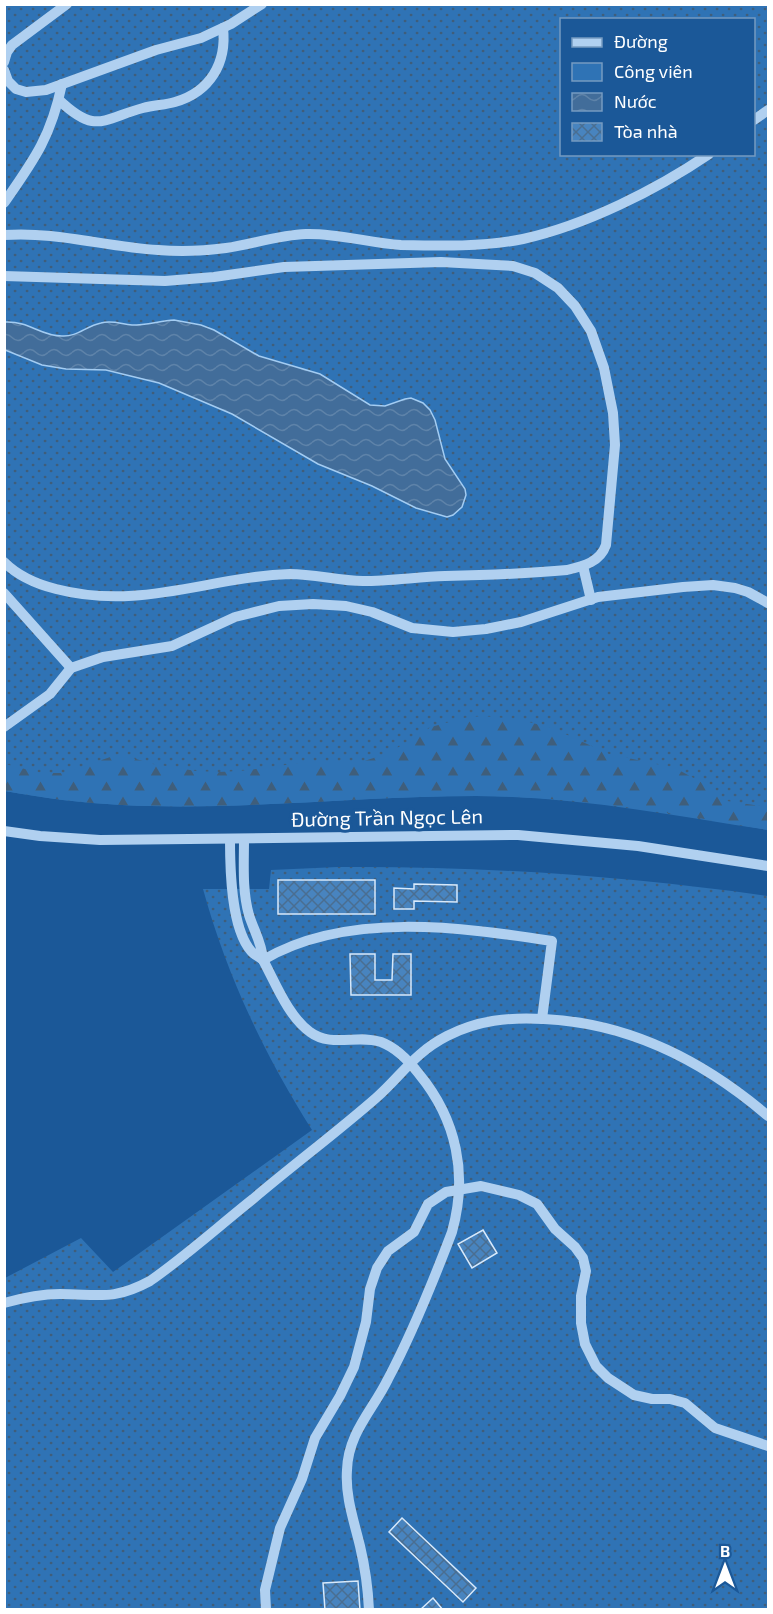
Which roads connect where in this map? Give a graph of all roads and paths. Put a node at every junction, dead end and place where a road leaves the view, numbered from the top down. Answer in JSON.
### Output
{"nodes":[{"id":1,"x":68,"y":4,"type":"edge"},
{"id":2,"x":262,"y":4,"type":"edge"},
{"id":3,"x":223,"y":28,"type":"junction"},
{"id":4,"x":4,"y":62,"type":"edge"},
{"id":5,"x":4,"y":70,"type":"edge"},
{"id":6,"x":62,"y":84,"type":"junction"},
{"id":7,"x":58,"y":100,"type":"junction"},
{"id":8,"x":768,"y":110,"type":"edge"},
{"id":9,"x":755,"y":119,"type":"edge"},
{"id":10,"x":706,"y":156,"type":"edge"},
{"id":11,"x":4,"y":203,"type":"edge"},
{"id":12,"x":4,"y":235,"type":"edge"},
{"id":13,"x":461,"y":245,"type":"junction"},
{"id":14,"x":461,"y":262,"type":"junction"},
{"id":15,"x":4,"y":276,"type":"edge"},
{"id":16,"x":583,"y":566,"type":"junction"},
{"id":17,"x":7,"y":570,"type":"edge"},
{"id":18,"x":4,"y":593,"type":"edge"},
{"id":19,"x":591,"y":600,"type":"junction"},
{"id":20,"x":768,"y":603,"type":"edge"},
{"id":21,"x":71,"y":668,"type":"junction"},
{"id":22,"x":4,"y":727,"type":"edge"},
{"id":23,"x":4,"y":831,"type":"edge"},
{"id":24,"x":230,"y":839,"type":"junction"},
{"id":25,"x":244,"y":839,"type":"junction"},
{"id":26,"x":768,"y":866,"type":"edge"},
{"id":27,"x":263,"y":960,"type":"junction"},
{"id":28,"x":542,"y":1019,"type":"junction"},
{"id":29,"x":409,"y":1062,"type":"junction"},
{"id":30,"x":768,"y":1116,"type":"edge"},
{"id":31,"x":459,"y":1188,"type":"junction"},
{"id":32,"x":4,"y":1303,"type":"edge"},
{"id":33,"x":768,"y":1446,"type":"edge"},
{"id":34,"x":266,"y":1610,"type":"edge"},
{"id":35,"x":369,"y":1610,"type":"edge"}],
"edges":[{"from":1,"to":4,"type":"street"},
{"from":2,"to":3,"type":"street"},
{"from":3,"to":6,"type":"street"},
{"from":3,"to":7,"type":"street"},
{"from":5,"to":6,"type":"street"},
{"from":6,"to":7,"type":"street"},
{"from":7,"to":11,"type":"street"},
{"from":8,"to":9,"type":"street"},
{"from":10,"to":13,"type":"street"},
{"from":12,"to":13,"type":"street"},
{"from":13,"to":14,"type":"street"},
{"from":14,"to":15,"type":"street"},
{"from":14,"to":16,"type":"street"},
{"from":16,"to":17,"type":"street"},
{"from":16,"to":19,"type":"street"},
{"from":18,"to":21,"type":"street"},
{"from":19,"to":20,"type":"street"},
{"from":19,"to":21,"type":"street"},
{"from":21,"to":22,"type":"street"},
{"from":23,"to":24,"type":"street","name":"Đường Trần Ngọc Lên"},
{"from":24,"to":25,"type":"street","name":"Đường Trần Ngọc Lên"},
{"from":24,"to":27,"type":"street"},
{"from":25,"to":26,"type":"street","name":"Đường Trần Ngọc Lên"},
{"from":25,"to":27,"type":"street"},
{"from":27,"to":28,"type":"street"},
{"from":27,"to":29,"type":"street"},
{"from":28,"to":29,"type":"street"},
{"from":28,"to":30,"type":"street"},
{"from":29,"to":31,"type":"street"},
{"from":29,"to":32,"type":"street"},
{"from":31,"to":33,"type":"street"},
{"from":31,"to":34,"type":"street"},
{"from":31,"to":35,"type":"street"}]}
